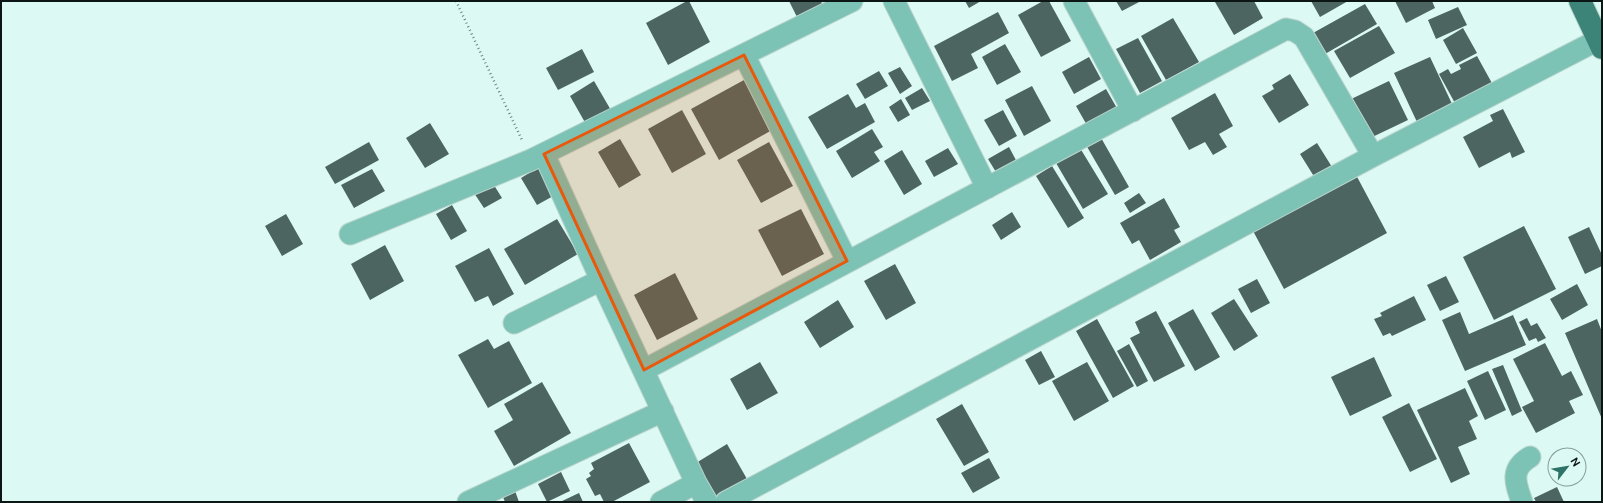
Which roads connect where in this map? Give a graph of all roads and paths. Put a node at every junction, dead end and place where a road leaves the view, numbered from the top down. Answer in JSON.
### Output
{"nodes":[{"id":1,"x":456,"y":1,"type":"edge"},
{"id":2,"x":852,"y":1,"type":"edge"},
{"id":3,"x":894,"y":1,"type":"edge"},
{"id":4,"x":1074,"y":1,"type":"edge"},
{"id":5,"x":1580,"y":1,"type":"edge"},
{"id":6,"x":1600,"y":44,"type":"edge"},
{"id":7,"x":744,"y":55,"type":"junction"},
{"id":8,"x":1133,"y":111,"type":"junction"},
{"id":9,"x":1373,"y":156,"type":"junction"},
{"id":10,"x":538,"y":157,"type":"junction"},
{"id":11,"x":987,"y":188,"type":"junction"},
{"id":12,"x":350,"y":234,"type":"dead end"},
{"id":13,"x":847,"y":261,"type":"junction"},
{"id":14,"x":601,"y":280,"type":"junction"},
{"id":15,"x":514,"y":323,"type":"dead end"},
{"id":16,"x":644,"y":370,"type":"junction"},
{"id":17,"x":662,"y":411,"type":"junction"},
{"id":18,"x":1530,"y":457,"type":"dead end"},
{"id":19,"x":696,"y":483,"type":"junction"},
{"id":20,"x":468,"y":502,"type":"edge"},
{"id":21,"x":661,"y":502,"type":"edge"},
{"id":22,"x":707,"y":502,"type":"edge"},
{"id":23,"x":726,"y":502,"type":"edge"},
{"id":24,"x":1522,"y":502,"type":"edge"}],
"edges":[{"from":1,"to":10,"type":"path"},
{"from":2,"to":7,"type":"street"},
{"from":3,"to":11,"type":"street"},
{"from":4,"to":8,"type":"street"},
{"from":5,"to":6,"type":"highway"},
{"from":6,"to":9,"type":"street"},
{"from":7,"to":10,"type":"street"},
{"from":7,"to":13,"type":"street"},
{"from":8,"to":9,"type":"street"},
{"from":8,"to":11,"type":"street"},
{"from":9,"to":23,"type":"street"},
{"from":10,"to":12,"type":"street"},
{"from":10,"to":14,"type":"street"},
{"from":11,"to":13,"type":"street"},
{"from":13,"to":16,"type":"street"},
{"from":14,"to":15,"type":"street"},
{"from":14,"to":16,"type":"street"},
{"from":16,"to":17,"type":"street"},
{"from":17,"to":19,"type":"street"},
{"from":17,"to":20,"type":"street"},
{"from":18,"to":24,"type":"street"},
{"from":19,"to":21,"type":"street"},
{"from":19,"to":22,"type":"street"}]}
